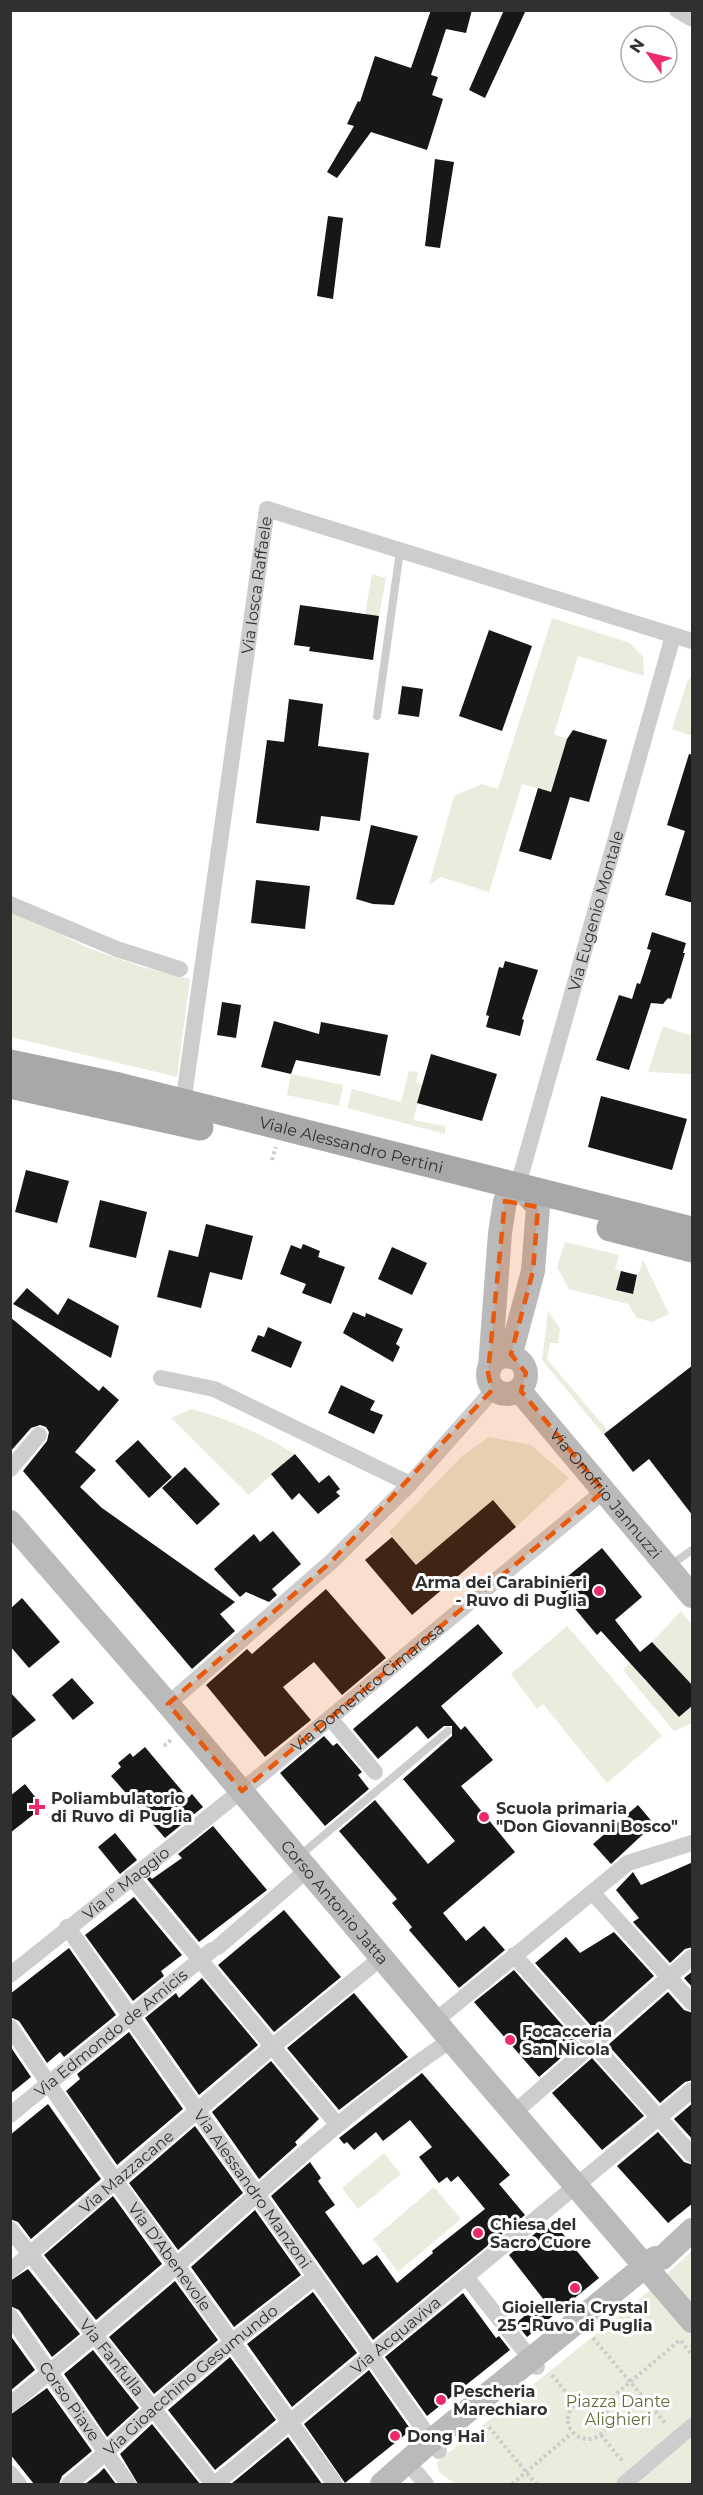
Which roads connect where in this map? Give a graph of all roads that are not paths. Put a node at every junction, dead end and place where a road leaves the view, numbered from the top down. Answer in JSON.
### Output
{"nodes":[{"id":1,"x":677,"y":10,"type":"edge"},
{"id":2,"x":693,"y":20,"type":"edge"},
{"id":3,"x":400,"y":551,"type":"junction"},
{"id":4,"x":673,"y":636,"type":"junction"},
{"id":5,"x":693,"y":641,"type":"edge"},
{"id":6,"x":377,"y":716,"type":"dead end"},
{"id":7,"x":10,"y":904,"type":"edge"},
{"id":8,"x":180,"y":969,"type":"dead end"},
{"id":9,"x":10,"y":1063,"type":"edge"},
{"id":10,"x":10,"y":1084,"type":"edge"},
{"id":11,"x":183,"y":1104,"type":"junction"},
{"id":12,"x":511,"y":1193,"type":"junction"},
{"id":13,"x":538,"y":1208,"type":"junction"},
{"id":14,"x":693,"y":1230,"type":"edge"},
{"id":15,"x":693,"y":1249,"type":"edge"},
{"id":16,"x":498,"y":1371,"type":"junction"},
{"id":17,"x":160,"y":1378,"type":"dead end"},
{"id":18,"x":519,"y":1390,"type":"junction"},
{"id":19,"x":39,"y":1435,"type":"dead end"},
{"id":20,"x":10,"y":1469,"type":"edge"},
{"id":21,"x":410,"y":1484,"type":"junction"},
{"id":22,"x":604,"y":1491,"type":"junction"},
{"id":23,"x":14,"y":1533,"type":"edge"},
{"id":24,"x":693,"y":1550,"type":"edge"},
{"id":25,"x":668,"y":1567,"type":"junction"},
{"id":26,"x":693,"y":1596,"type":"edge"},
{"id":27,"x":168,"y":1704,"type":"junction"},
{"id":28,"x":330,"y":1718,"type":"junction"},
{"id":29,"x":448,"y":1731,"type":"dead end"},
{"id":30,"x":375,"y":1772,"type":"dead end"},
{"id":31,"x":242,"y":1791,"type":"junction"},
{"id":32,"x":690,"y":1848,"type":"edge"},
{"id":33,"x":303,"y":1863,"type":"junction"},
{"id":34,"x":130,"y":1877,"type":"junction"},
{"id":35,"x":592,"y":1892,"type":"junction"},
{"id":36,"x":67,"y":1928,"type":"junction"},
{"id":37,"x":210,"y":1953,"type":"junction"},
{"id":38,"x":514,"y":1955,"type":"junction"},
{"id":39,"x":693,"y":1957,"type":"edge"},
{"id":40,"x":381,"y":1958,"type":"junction"},
{"id":41,"x":10,"y":1975,"type":"edge"},
{"id":42,"x":669,"y":1977,"type":"junction"},
{"id":43,"x":693,"y":2003,"type":"edge"},
{"id":44,"x":131,"y":2015,"type":"junction"},
{"id":45,"x":435,"y":2021,"type":"junction"},
{"id":46,"x":10,"y":2027,"type":"edge"},
{"id":47,"x":451,"y":2040,"type":"junction"},
{"id":48,"x":593,"y":2043,"type":"junction"},
{"id":49,"x":273,"y":2046,"type":"junction"},
{"id":50,"x":50,"y":2082,"type":"junction"},
{"id":51,"x":693,"y":2090,"type":"edge"},
{"id":52,"x":198,"y":2111,"type":"junction"},
{"id":53,"x":515,"y":2112,"type":"junction"},
{"id":54,"x":10,"y":2115,"type":"edge"},
{"id":55,"x":659,"y":2118,"type":"junction"},
{"id":56,"x":338,"y":2124,"type":"junction"},
{"id":57,"x":693,"y":2155,"type":"edge"},
{"id":58,"x":116,"y":2182,"type":"junction"},
{"id":59,"x":578,"y":2187,"type":"junction"},
{"id":60,"x":256,"y":2193,"type":"junction"},
{"id":61,"x":10,"y":2229,"type":"edge"},
{"id":62,"x":693,"y":2230,"type":"edge"},
{"id":63,"x":31,"y":2254,"type":"junction"},
{"id":64,"x":177,"y":2265,"type":"junction"},
{"id":65,"x":10,"y":2271,"type":"edge"},
{"id":66,"x":654,"y":2271,"type":"junction"},
{"id":67,"x":314,"y":2278,"type":"junction"},
{"id":68,"x":467,"y":2278,"type":"junction"},
{"id":69,"x":10,"y":2316,"type":"edge"},
{"id":70,"x":686,"y":2330,"type":"edge"},
{"id":71,"x":94,"y":2334,"type":"junction"},
{"id":72,"x":232,"y":2341,"type":"junction"},
{"id":73,"x":372,"y":2355,"type":"junction"},
{"id":74,"x":540,"y":2367,"type":"junction"},
{"id":75,"x":49,"y":2373,"type":"junction"},
{"id":76,"x":10,"y":2405,"type":"edge"},
{"id":77,"x":153,"y":2409,"type":"junction"},
{"id":78,"x":291,"y":2422,"type":"junction"},
{"id":79,"x":693,"y":2426,"type":"edge"},
{"id":80,"x":435,"y":2446,"type":"junction"},
{"id":81,"x":107,"y":2454,"type":"junction"},
{"id":82,"x":10,"y":2473,"type":"edge"},
{"id":83,"x":412,"y":2476,"type":"edge"},
{"id":84,"x":629,"y":2480,"type":"edge"},
{"id":85,"x":19,"y":2484,"type":"edge"},
{"id":86,"x":69,"y":2484,"type":"edge"},
{"id":87,"x":128,"y":2484,"type":"edge"},
{"id":88,"x":214,"y":2484,"type":"edge"},
{"id":89,"x":335,"y":2484,"type":"edge"},
{"id":90,"x":382,"y":2484,"type":"edge"}],
"edges":[{"from":1,"to":2,"type":"street"},
{"from":3,"to":4,"type":"street","name":"Via Iosca Raffaele"},
{"from":3,"to":6,"type":"lane"},
{"from":3,"to":11,"type":"street","name":"Via Iosca Raffaele"},
{"from":4,"to":5,"type":"street","name":"Via Iosca Raffaele"},
{"from":4,"to":12,"type":"street","name":"Via Eugenio Montale"},
{"from":7,"to":8,"type":"street"},
{"from":9,"to":11,"type":"main road","name":"Viale Alessandro Pertini"},
{"from":10,"to":12,"type":"main road","name":"Viale Alessandro Pertini"},
{"from":11,"to":12,"type":"main road","name":"Viale Alessandro Pertini"},
{"from":12,"to":13,"type":"main road"},
{"from":12,"to":14,"type":"main road","name":"Viale Alessandro Pertini"},
{"from":12,"to":16,"type":"main road"},
{"from":13,"to":15,"type":"main road"},
{"from":13,"to":16,"type":"main road"},
{"from":16,"to":18,"type":"main road"},
{"from":16,"to":18,"type":"main road"},
{"from":16,"to":21,"type":"street"},
{"from":17,"to":21,"type":"street"},
{"from":18,"to":22,"type":"main road","name":"Via Onofrio Jannuzzi"},
{"from":19,"to":20,"type":"street"},
{"from":21,"to":27,"type":"street"},
{"from":22,"to":25,"type":"main road","name":"Via Onofrio Jannuzzi"},
{"from":22,"to":28,"type":"street","name":"Via Domenico Cimarosa"},
{"from":23,"to":27,"type":"main road","name":"Corso Antonio Jatta"},
{"from":24,"to":25,"type":"lane"},
{"from":25,"to":26,"type":"main road","name":"Via Onofrio Jannuzzi"},
{"from":27,"to":31,"type":"main road","name":"Corso Antonio Jatta"},
{"from":28,"to":30,"type":"street"},
{"from":28,"to":31,"type":"street","name":"Via Domenico Cimarosa"},
{"from":29,"to":33,"type":"lane"},
{"from":31,"to":33,"type":"main road","name":"Corso Antonio Jatta"},
{"from":31,"to":34,"type":"street","name":"Via I° Maggio"},
{"from":32,"to":35,"type":"street"},
{"from":33,"to":37,"type":"street","name":"Via Edmondo de Amicis"},
{"from":33,"to":40,"type":"main road","name":"Corso Antonio Jatta"},
{"from":34,"to":36,"type":"street","name":"Via I° Maggio"},
{"from":34,"to":37,"type":"street"},
{"from":35,"to":38,"type":"street"},
{"from":35,"to":42,"type":"street"},
{"from":36,"to":41,"type":"street","name":"Via I° Maggio"},
{"from":36,"to":44,"type":"street","name":"Via Alessandro Manzoni"},
{"from":37,"to":44,"type":"street","name":"Via Edmondo de Amicis"},
{"from":37,"to":49,"type":"street"},
{"from":38,"to":45,"type":"street"},
{"from":38,"to":48,"type":"street"},
{"from":39,"to":42,"type":"street"},
{"from":40,"to":45,"type":"main road","name":"Corso Antonio Jatta"},
{"from":40,"to":49,"type":"street","name":"Via Mazzacane"},
{"from":42,"to":43,"type":"street"},
{"from":42,"to":48,"type":"street"},
{"from":44,"to":50,"type":"street","name":"Via Edmondo de Amicis"},
{"from":44,"to":52,"type":"street","name":"Via Alessandro Manzoni"},
{"from":45,"to":47,"type":"main road","name":"Corso Antonio Jatta"},
{"from":46,"to":50,"type":"street","name":"Via D'Abenevole"},
{"from":47,"to":53,"type":"main road","name":"Corso Antonio Jatta"},
{"from":47,"to":56,"type":"street"},
{"from":48,"to":53,"type":"street"},
{"from":48,"to":55,"type":"street"},
{"from":49,"to":52,"type":"street","name":"Via Mazzacane"},
{"from":49,"to":56,"type":"street"},
{"from":50,"to":54,"type":"street","name":"Via Edmondo de Amicis"},
{"from":50,"to":58,"type":"street","name":"Via D'Abenevole"},
{"from":51,"to":55,"type":"street","name":"Via Acquaviva"},
{"from":52,"to":58,"type":"street","name":"Via Mazzacane"},
{"from":52,"to":60,"type":"street","name":"Via Alessandro Manzoni"},
{"from":53,"to":59,"type":"main road","name":"Corso Antonio Jatta"},
{"from":55,"to":57,"type":"street"},
{"from":55,"to":59,"type":"street","name":"Via Acquaviva"},
{"from":56,"to":60,"type":"street"},
{"from":58,"to":63,"type":"street","name":"Via Mazzacane"},
{"from":58,"to":64,"type":"street","name":"Via D'Abenevole"},
{"from":59,"to":66,"type":"main road","name":"Corso Antonio Jatta"},
{"from":59,"to":68,"type":"street","name":"Via Acquaviva"},
{"from":60,"to":64,"type":"street"},
{"from":60,"to":67,"type":"street","name":"Via Alessandro Manzoni"},
{"from":61,"to":63,"type":"street","name":"Via Fanfulla"},
{"from":62,"to":66,"type":"main road"},
{"from":63,"to":65,"type":"street","name":"Via Mazzacane"},
{"from":63,"to":71,"type":"street","name":"Via Fanfulla"},
{"from":64,"to":71,"type":"street"},
{"from":64,"to":72,"type":"street","name":"Via D'Abenevole"},
{"from":66,"to":70,"type":"main road","name":"Corso Antonio Jatta"},
{"from":66,"to":74,"type":"main road"},
{"from":67,"to":72,"type":"street","name":"Via Gioacchino Gesumundo"},
{"from":67,"to":73,"type":"street","name":"Via Alessandro Manzoni"},
{"from":68,"to":73,"type":"street","name":"Via Acquaviva"},
{"from":68,"to":74,"type":"street"},
{"from":69,"to":75,"type":"street","name":"Corso Piave"},
{"from":71,"to":75,"type":"street"},
{"from":71,"to":77,"type":"street","name":"Via Fanfulla"},
{"from":72,"to":77,"type":"street","name":"Via Gioacchino Gesumundo"},
{"from":72,"to":78,"type":"street","name":"Via D'Abenevole"},
{"from":73,"to":78,"type":"street","name":"Via Acquaviva"},
{"from":73,"to":80,"type":"street","name":"Via Alessandro Manzoni"},
{"from":74,"to":80,"type":"main road"},
{"from":75,"to":76,"type":"street"},
{"from":75,"to":81,"type":"street","name":"Corso Piave"},
{"from":77,"to":81,"type":"street","name":"Via Gioacchino Gesumundo"},
{"from":77,"to":88,"type":"street","name":"Via Fanfulla"},
{"from":78,"to":88,"type":"street","name":"Via Acquaviva"},
{"from":78,"to":89,"type":"street","name":"Via D'Abenevole"},
{"from":79,"to":84,"type":"street"},
{"from":80,"to":83,"type":"main road"},
{"from":81,"to":86,"type":"street","name":"Via Gioacchino Gesumundo"},
{"from":81,"to":87,"type":"street","name":"Corso Piave"},
{"from":82,"to":85,"type":"street"},
{"from":83,"to":90,"type":"main road"}]}
